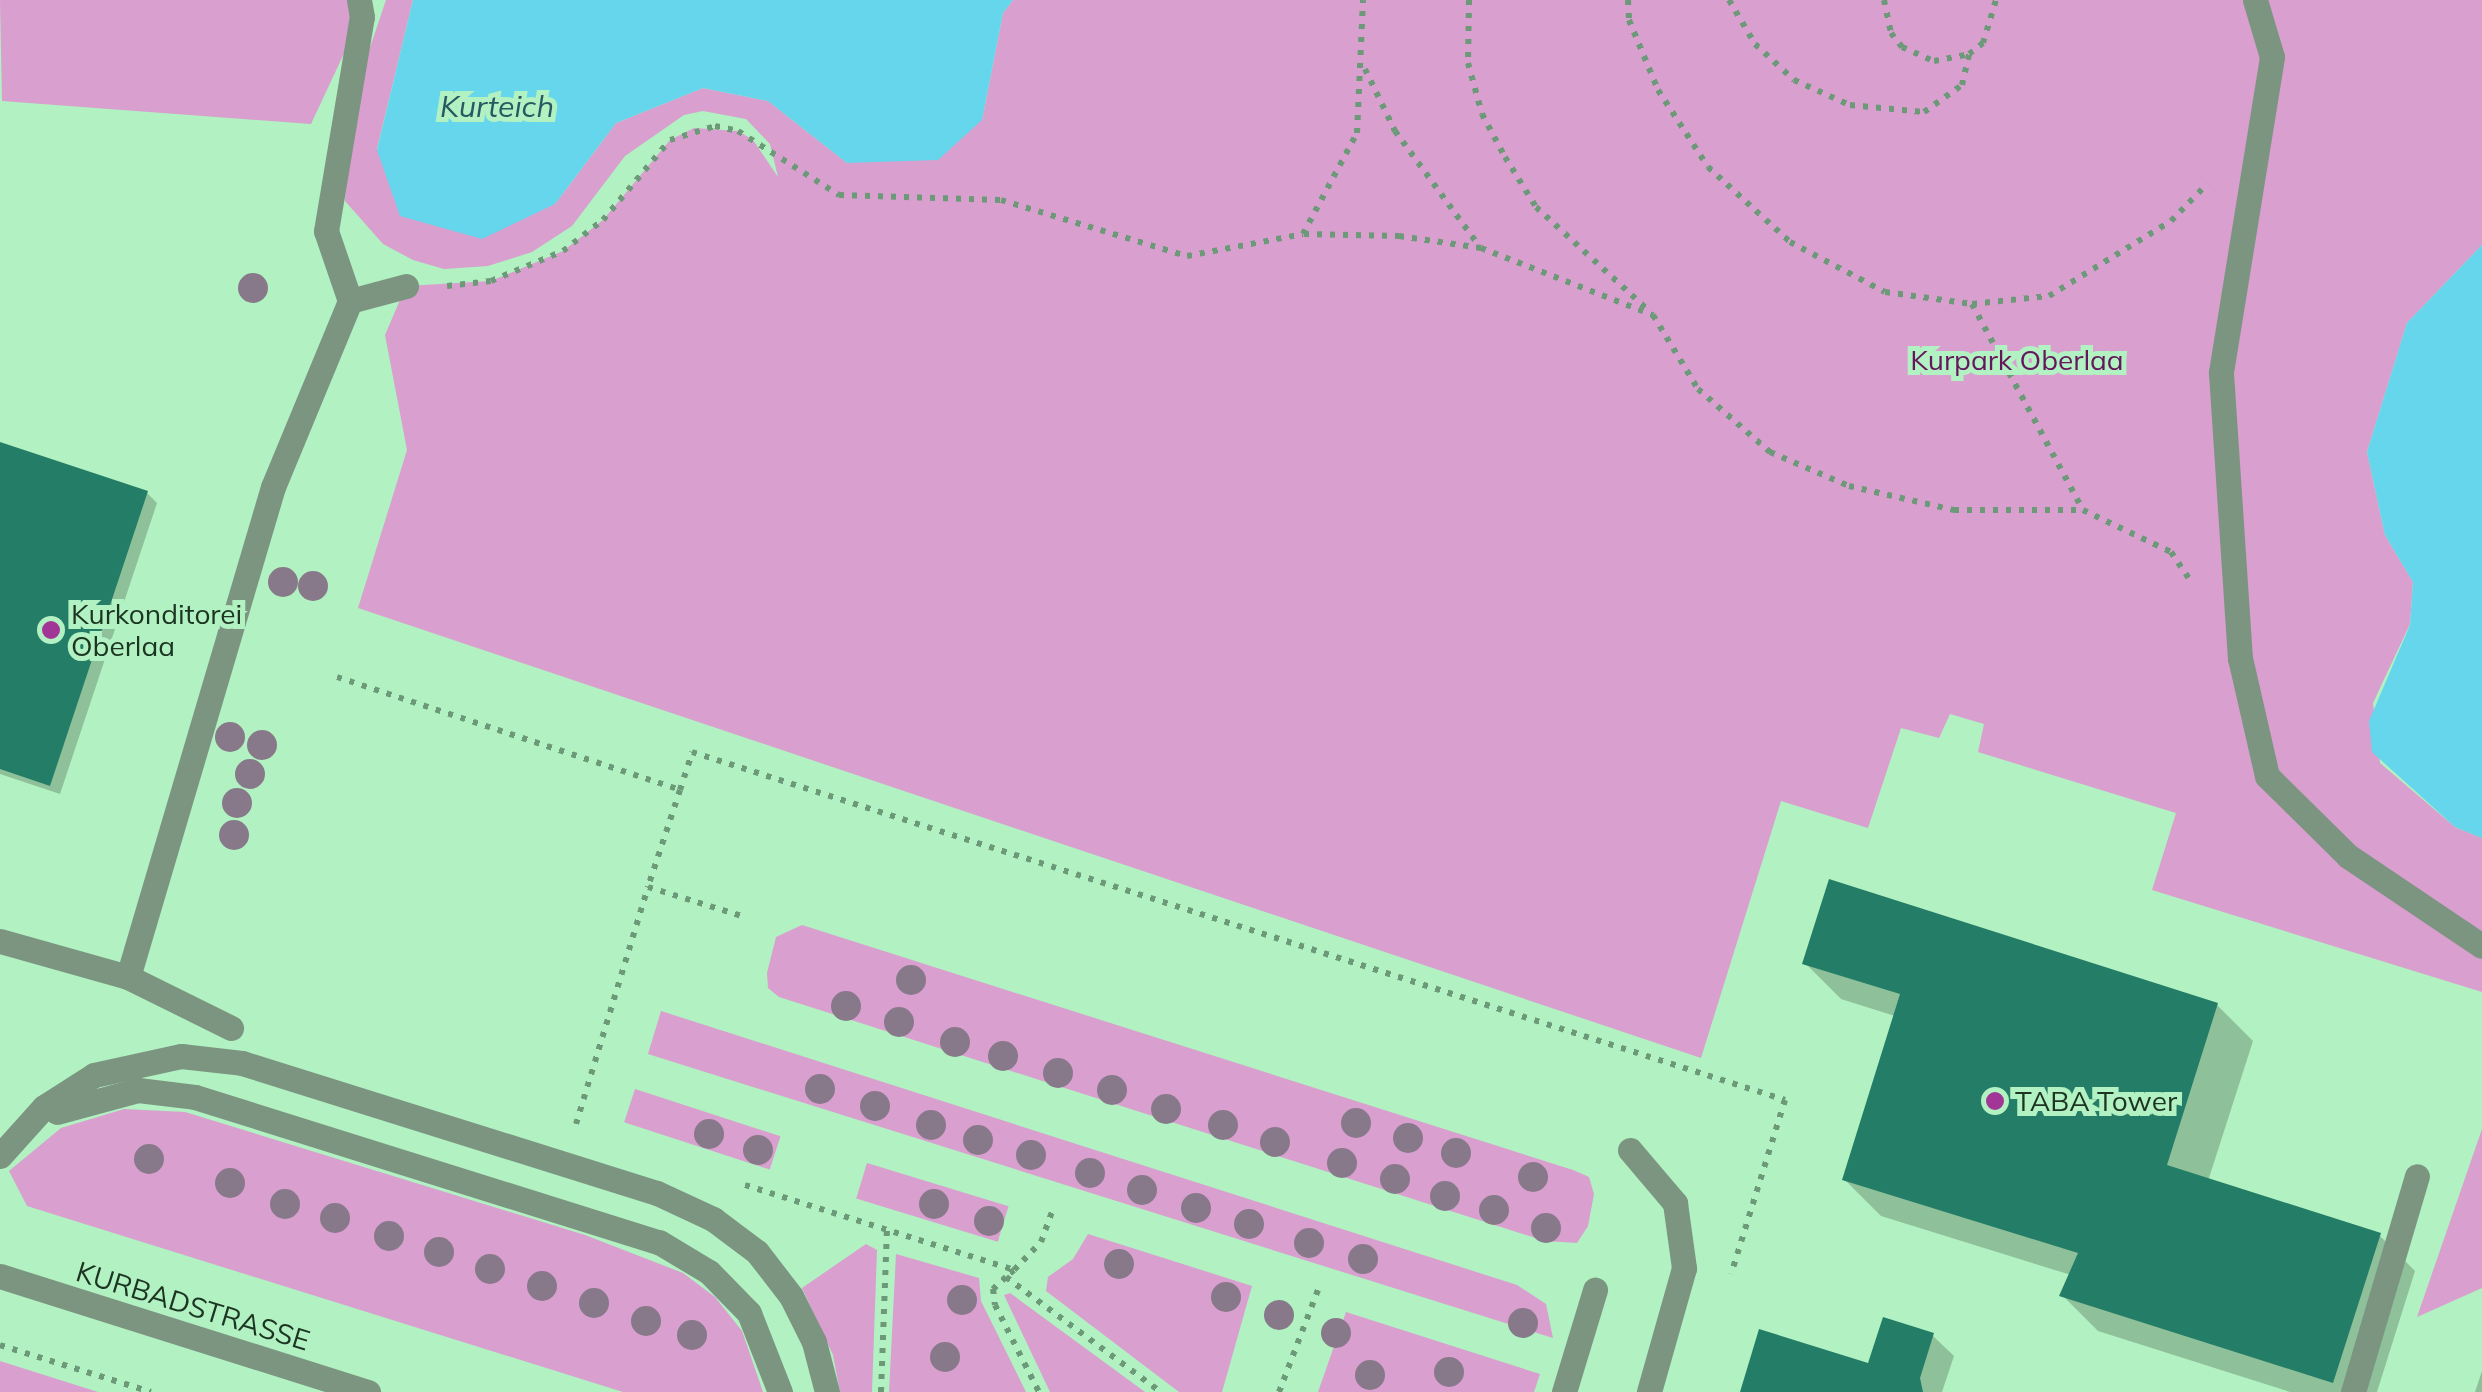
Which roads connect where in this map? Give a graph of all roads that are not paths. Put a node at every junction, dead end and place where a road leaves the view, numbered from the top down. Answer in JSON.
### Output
{"nodes":[{"id":1,"x":359,"y":0,"type":"edge"},
{"id":2,"x":2255,"y":0,"type":"edge"},
{"id":3,"x":406,"y":286,"type":"road end"},
{"id":4,"x":350,"y":302,"type":"junction"},
{"id":5,"x":0,"y":941,"type":"edge"},
{"id":6,"x":2482,"y":946,"type":"edge"},
{"id":7,"x":128,"y":977,"type":"junction"},
{"id":8,"x":231,"y":1028,"type":"dead end"},
{"id":9,"x":1630,"y":1150,"type":"dead end"},
{"id":10,"x":0,"y":1157,"type":"edge"},
{"id":11,"x":2417,"y":1176,"type":"dead end"},
{"id":12,"x":0,"y":1276,"type":"edge"},
{"id":13,"x":1594,"y":1290,"type":"dead end"},
{"id":14,"x":368,"y":1392,"type":"edge"},
{"id":15,"x":780,"y":1392,"type":"edge"},
{"id":16,"x":826,"y":1392,"type":"edge"},
{"id":17,"x":1564,"y":1392,"type":"edge"},
{"id":18,"x":1648,"y":1392,"type":"edge"},
{"id":19,"x":2353,"y":1392,"type":"edge"}],
"edges":[{"from":1,"to":4,"type":"street"},
{"from":2,"to":6,"type":"street"},
{"from":3,"to":4,"type":"street"},
{"from":4,"to":7,"type":"street"},
{"from":5,"to":7,"type":"street"},
{"from":7,"to":8,"type":"street"},
{"from":9,"to":18,"type":"street"},
{"from":10,"to":15,"type":"street"},
{"from":10,"to":16,"type":"street"},
{"from":11,"to":19,"type":"street"},
{"from":12,"to":14,"type":"street","name":"KURBADSTRASSE"},
{"from":13,"to":17,"type":"street"}]}
